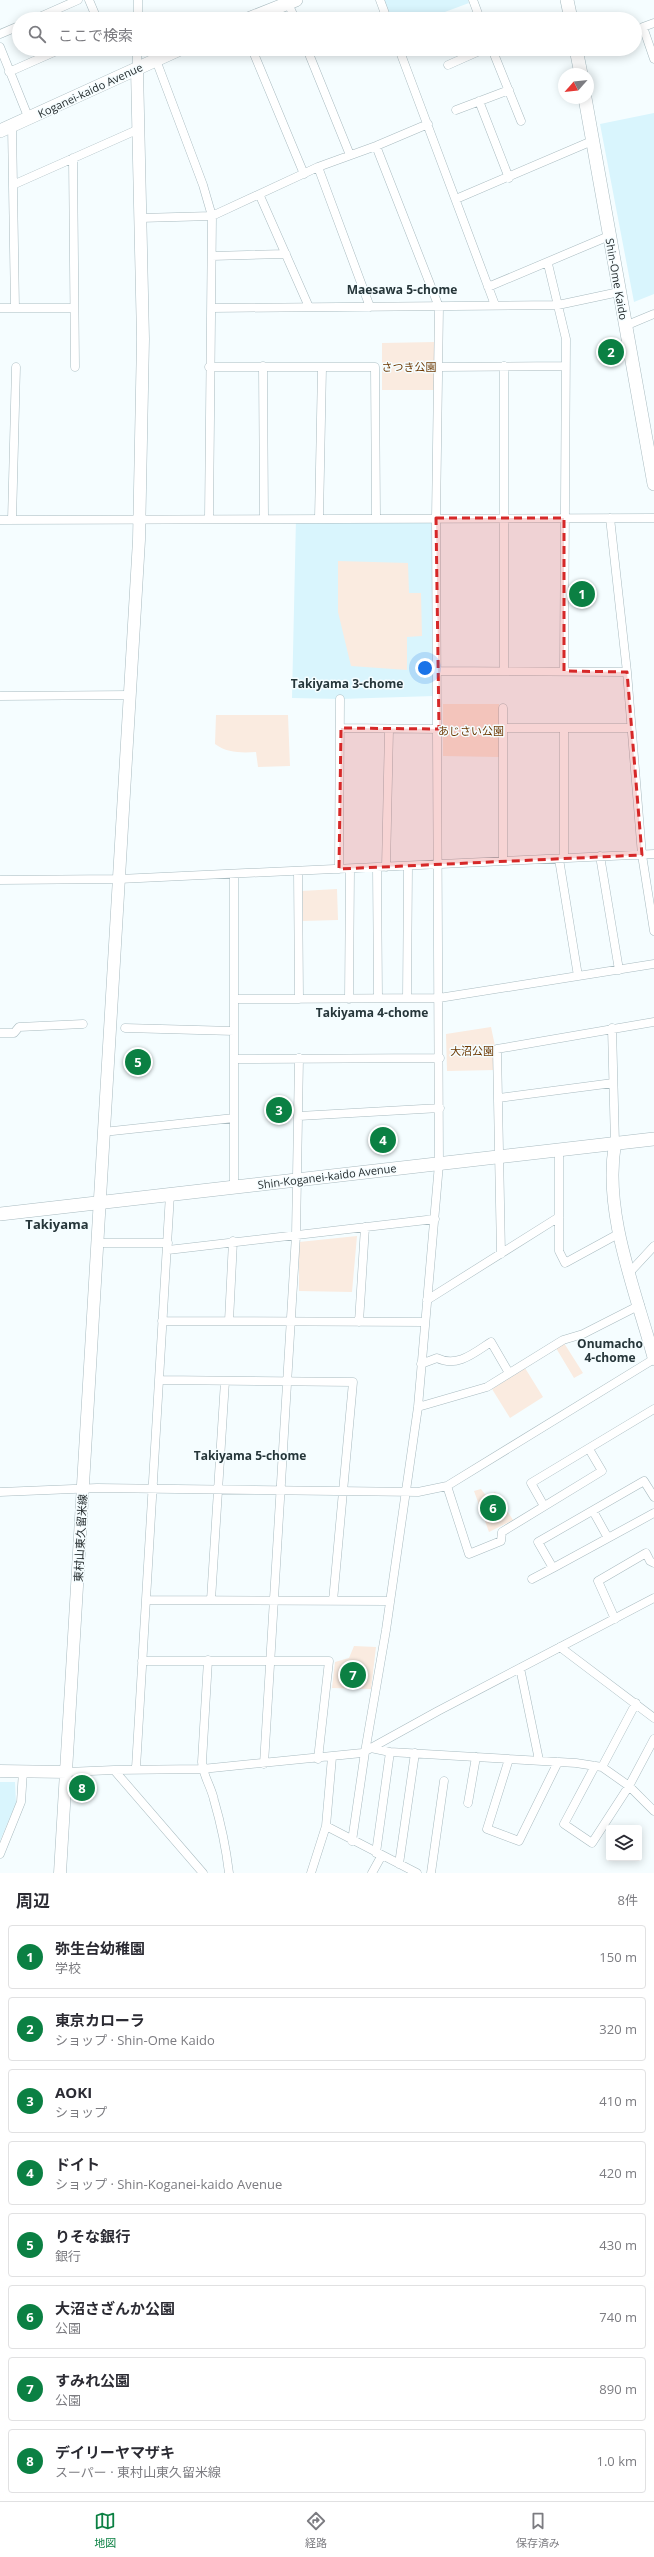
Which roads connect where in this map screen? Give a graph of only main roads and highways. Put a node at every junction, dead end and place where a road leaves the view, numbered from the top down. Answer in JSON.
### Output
{"nodes":[{"id":1,"x":567,"y":0,"type":"edge"},
{"id":2,"x":292,"y":2,"type":"edge"},
{"id":3,"x":266,"y":12,"type":"edge"},
{"id":4,"x":570,"y":12,"type":"edge"},
{"id":5,"x":165,"y":56,"type":"edge"},
{"id":6,"x":577,"y":56,"type":"edge"},
{"id":7,"x":580,"y":68,"type":"edge"},
{"id":8,"x":586,"y":104,"type":"edge"},
{"id":9,"x":0,"y":131,"type":"edge"},
{"id":10,"x":650,"y":438,"type":"edge"},
{"id":11,"x":654,"y":484,"type":"edge"},
{"id":12,"x":654,"y":1139,"type":"edge"},
{"id":13,"x":0,"y":1214,"type":"edge"}],
"edges":[{"from":1,"to":4,"type":"main road"},
{"from":2,"to":3,"type":"main road"},
{"from":5,"to":9,"type":"main road","name":"Koganei-kaido Avenue"},
{"from":6,"to":7,"type":"main road"},
{"from":8,"to":10,"type":"main road","name":"Shin-Ome Kaido"},
{"from":10,"to":11,"type":"main road","name":"Shin-Ome Kaido"},
{"from":12,"to":13,"type":"main road","name":"Shin-Koganei-kaido Avenue"}]}
